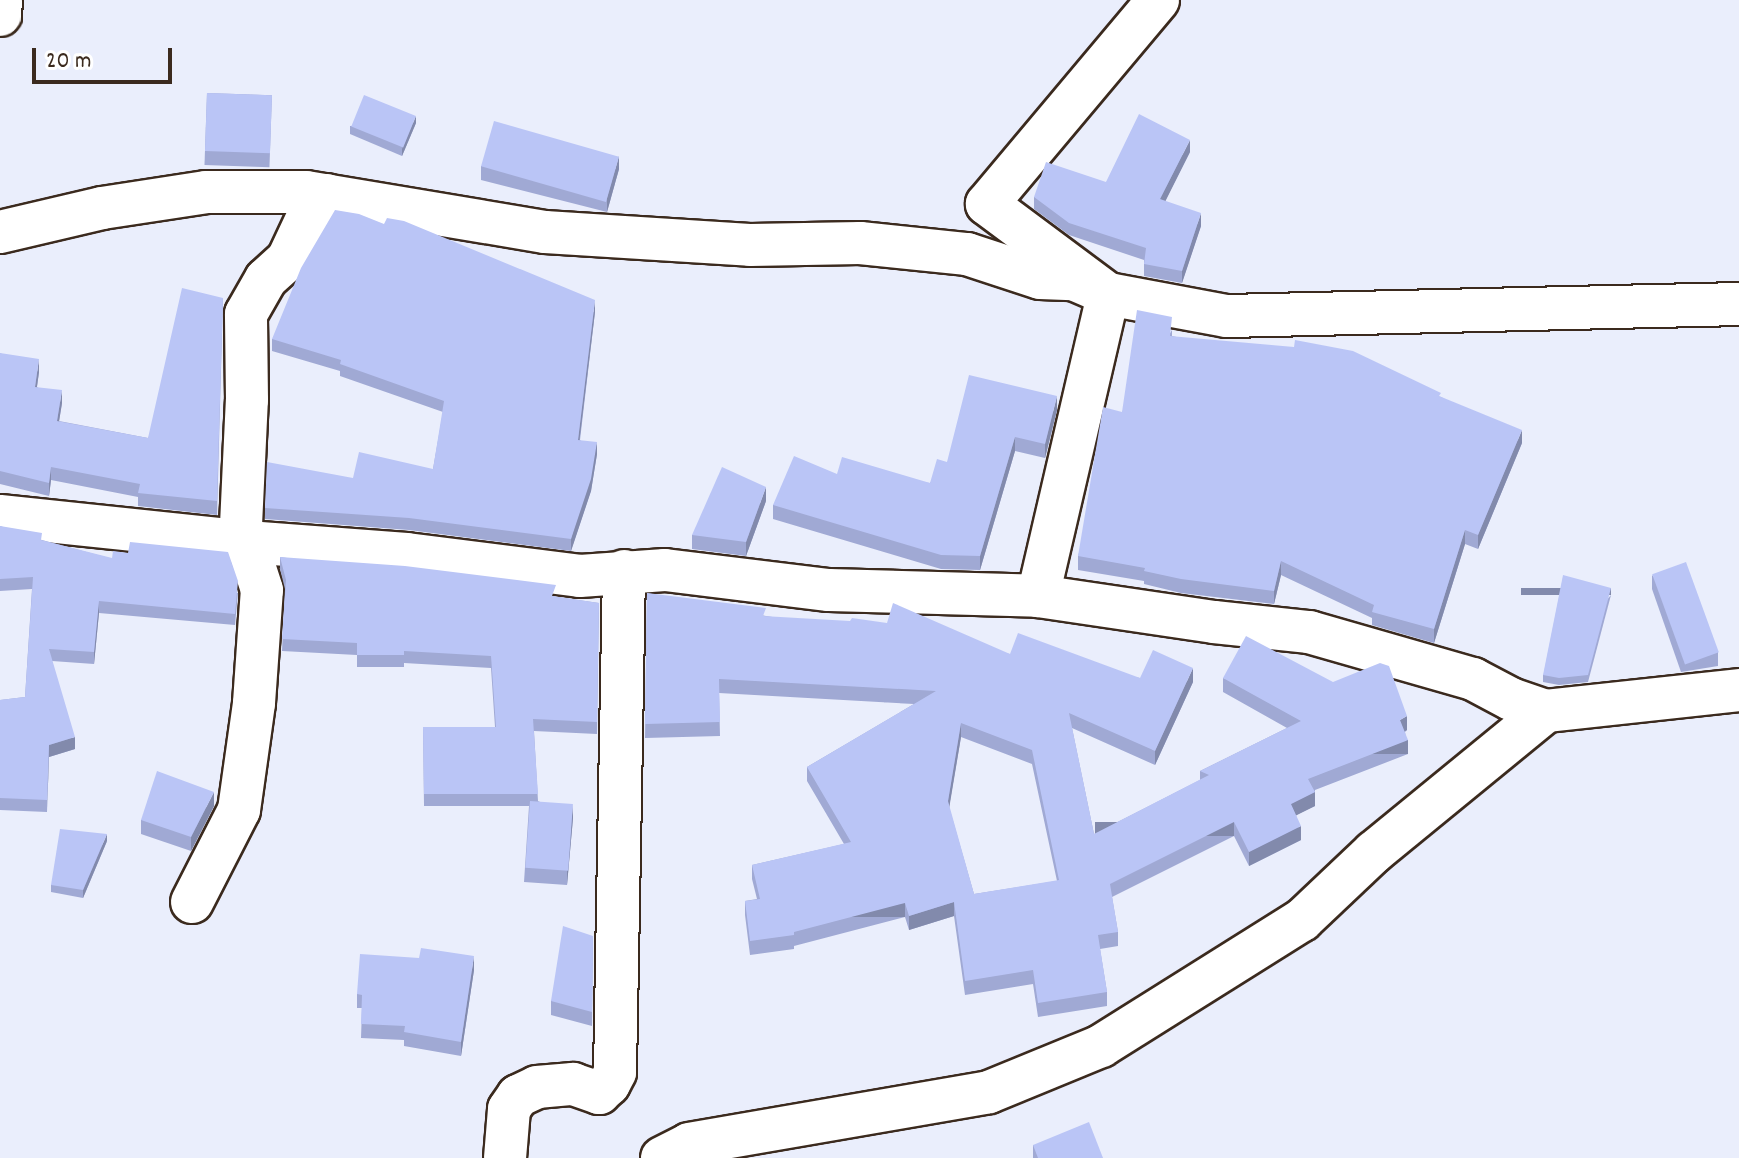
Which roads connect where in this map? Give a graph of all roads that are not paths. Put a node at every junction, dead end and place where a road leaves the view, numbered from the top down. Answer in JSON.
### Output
{"nodes":[{"id":1,"x":1,"y":0,"type":"edge"},
{"id":2,"x":1158,"y":0,"type":"edge"},
{"id":3,"x":0,"y":15,"type":"edge"},
{"id":4,"x":327,"y":195,"type":"junction"},
{"id":5,"x":0,"y":232,"type":"edge"},
{"id":6,"x":1108,"y":294,"type":"junction"},
{"id":7,"x":1739,"y":304,"type":"edge"},
{"id":8,"x":0,"y":516,"type":"edge"},
{"id":9,"x":247,"y":542,"type":"junction"},
{"id":10,"x":624,"y":571,"type":"junction"},
{"id":11,"x":1038,"y":596,"type":"junction"},
{"id":12,"x":1739,"y":690,"type":"edge"},
{"id":13,"x":1546,"y":711,"type":"junction"},
{"id":14,"x":192,"y":902,"type":"dead end"},
{"id":15,"x":505,"y":1158,"type":"edge"},
{"id":16,"x":662,"y":1158,"type":"edge"}],
"edges":[{"from":1,"to":3,"type":"street"},
{"from":2,"to":6,"type":"street"},
{"from":4,"to":5,"type":"street"},
{"from":4,"to":6,"type":"street"},
{"from":4,"to":9,"type":"street"},
{"from":6,"to":7,"type":"street"},
{"from":6,"to":11,"type":"street"},
{"from":8,"to":9,"type":"street"},
{"from":9,"to":10,"type":"street"},
{"from":9,"to":14,"type":"street"},
{"from":10,"to":11,"type":"street"},
{"from":10,"to":15,"type":"street"},
{"from":11,"to":13,"type":"street"},
{"from":12,"to":13,"type":"street"},
{"from":13,"to":16,"type":"street"}]}
